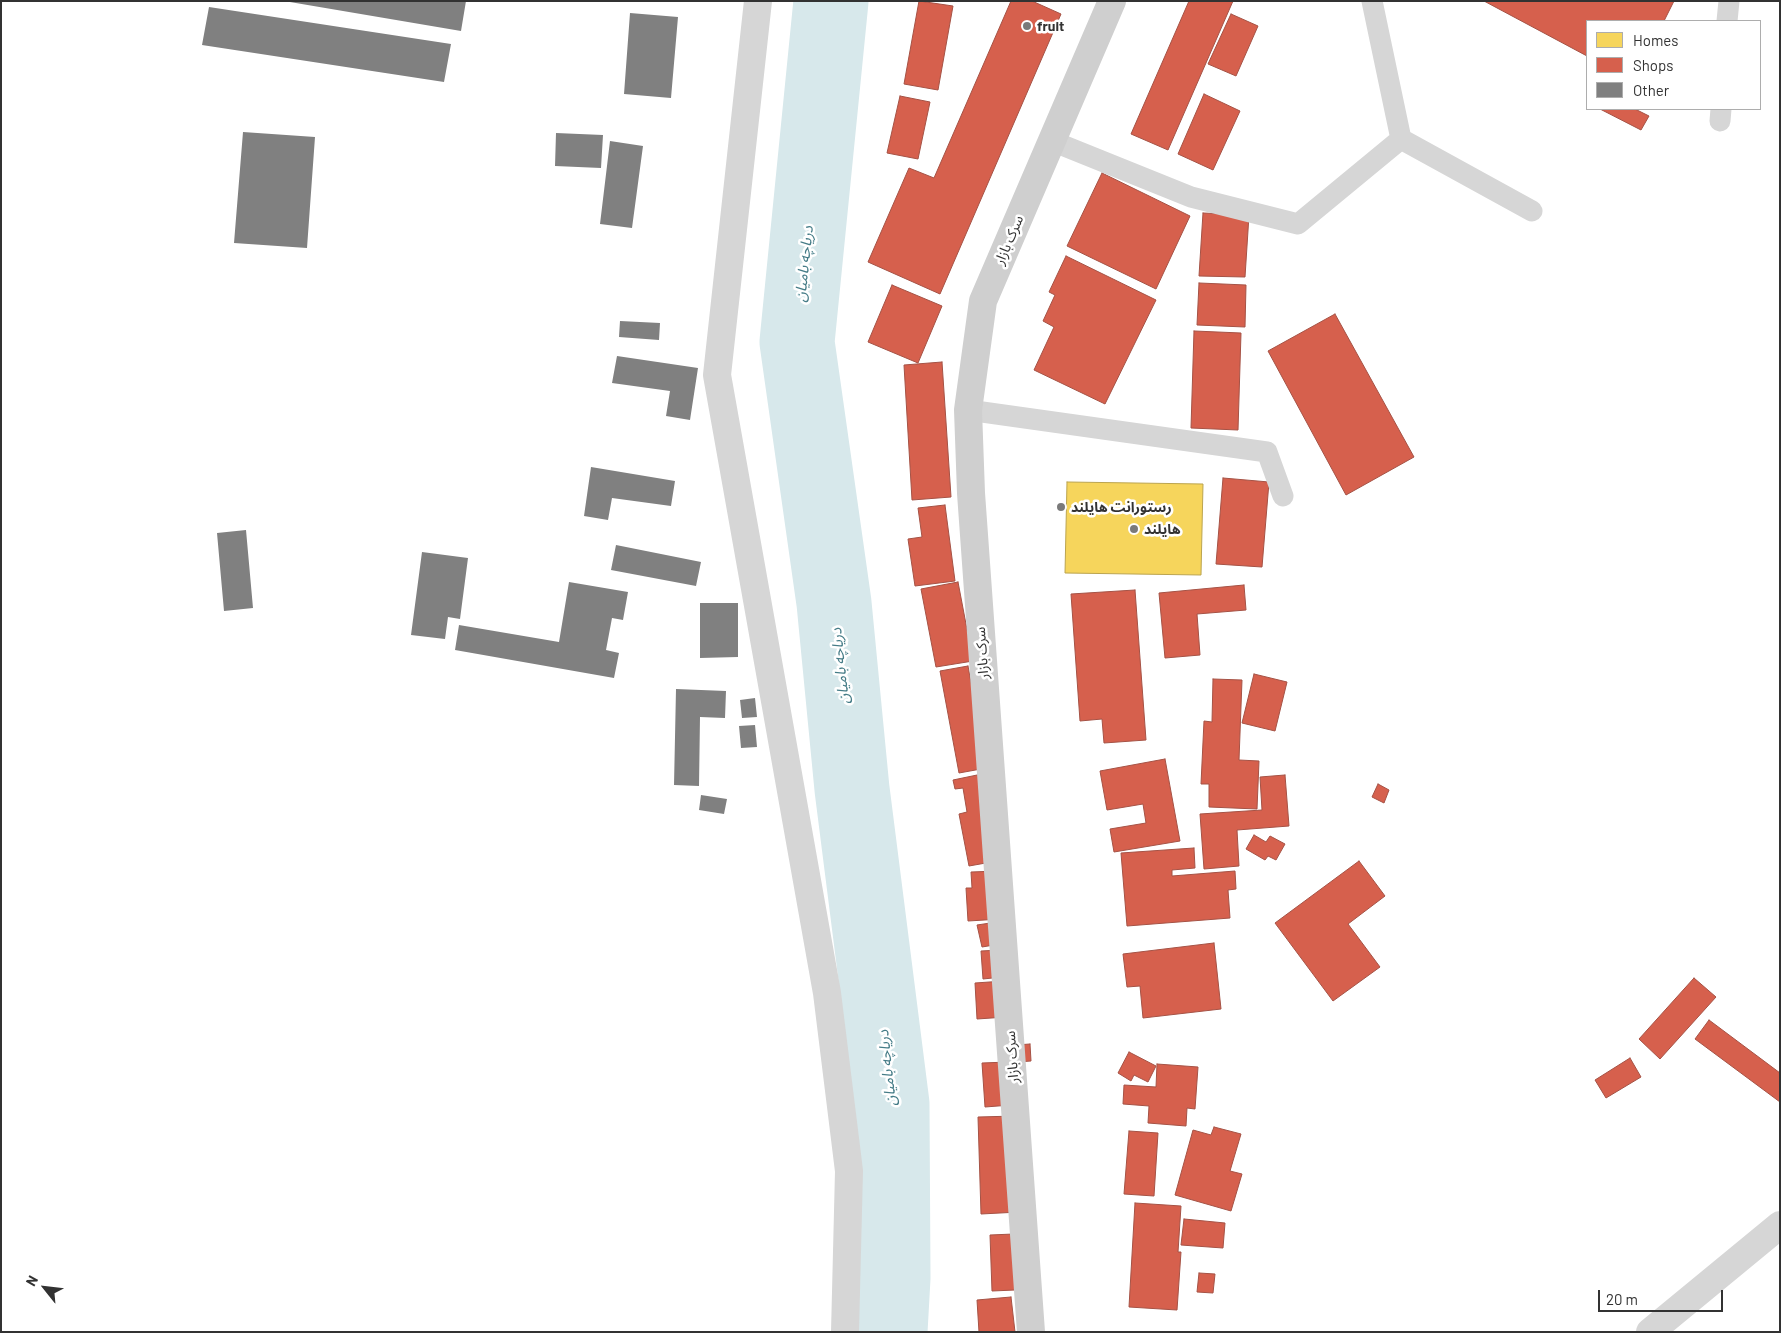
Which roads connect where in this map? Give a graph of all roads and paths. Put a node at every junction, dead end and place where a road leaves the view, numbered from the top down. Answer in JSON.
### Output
{"nodes":[{"id":1,"x":758,"y":1,"type":"edge"},
{"id":2,"x":1112,"y":1,"type":"edge"},
{"id":3,"x":1372,"y":1,"type":"edge"},
{"id":4,"x":1729,"y":1,"type":"edge"},
{"id":5,"x":1727,"y":20,"type":"edge"},
{"id":6,"x":1401,"y":139,"type":"junction"},
{"id":7,"x":1052,"y":141,"type":"junction"},
{"id":8,"x":1532,"y":211,"type":"dead end"},
{"id":9,"x":968,"y":410,"type":"junction"},
{"id":10,"x":1283,"y":496,"type":"dead end"},
{"id":11,"x":1780,"y":1225,"type":"edge"},
{"id":12,"x":845,"y":1332,"type":"edge"},
{"id":13,"x":1032,"y":1332,"type":"edge"},
{"id":14,"x":1650,"y":1332,"type":"edge"}],
"edges":[{"from":1,"to":12,"type":"street"},
{"from":2,"to":7,"type":"main road","name":"سرک بازار"},
{"from":3,"to":6,"type":"lane"},
{"from":4,"to":5,"type":"lane"},
{"from":6,"to":7,"type":"lane"},
{"from":6,"to":8,"type":"lane"},
{"from":7,"to":9,"type":"main road","name":"سرک بازار"},
{"from":9,"to":10,"type":"lane"},
{"from":9,"to":13,"type":"main road","name":"سرک بازار"},
{"from":11,"to":14,"type":"street"}]}
